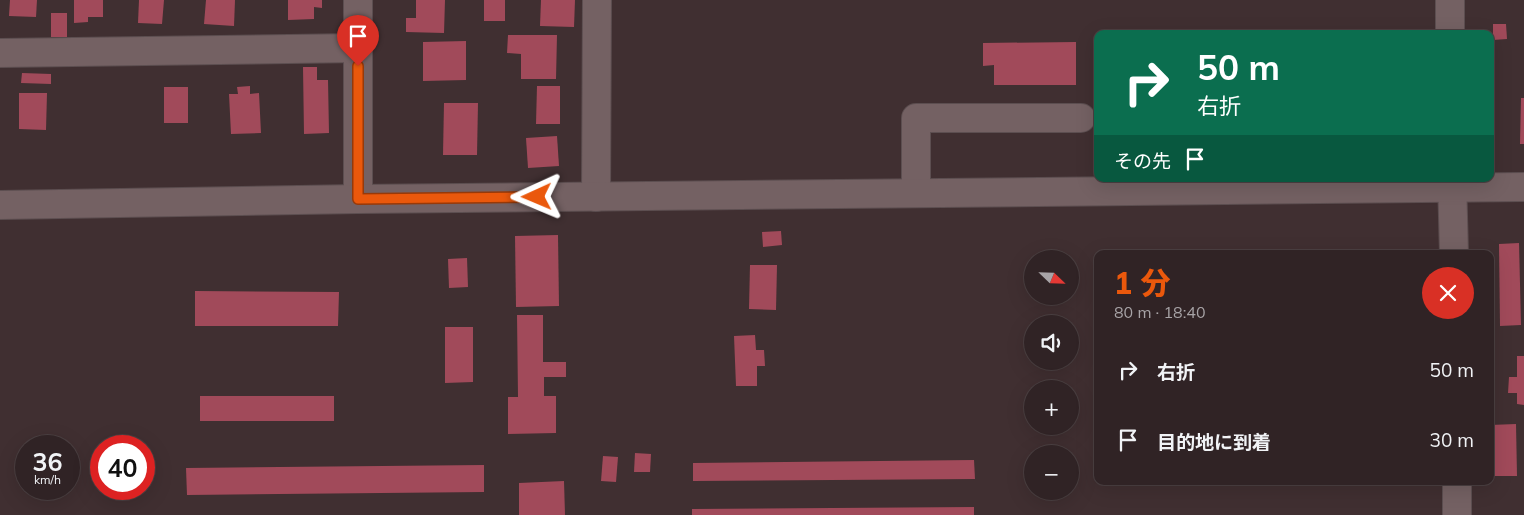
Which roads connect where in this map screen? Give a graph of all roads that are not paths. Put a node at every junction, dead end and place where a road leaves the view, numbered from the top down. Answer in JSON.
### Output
{"nodes":[{"id":1,"x":358,"y":0,"type":"edge"},
{"id":2,"x":598,"y":0,"type":"edge"},
{"id":3,"x":1450,"y":0,"type":"edge"},
{"id":4,"x":1456,"y":0,"type":"edge"},
{"id":5,"x":1450,"y":30,"type":"edge"},
{"id":6,"x":358,"y":48,"type":"junction"},
{"id":7,"x":0,"y":53,"type":"edge"},
{"id":8,"x":1081,"y":118,"type":"dead end"},
{"id":9,"x":1453,"y":183,"type":"edge"},
{"id":10,"x":1524,"y":187,"type":"edge"},
{"id":11,"x":916,"y":193,"type":"junction"},
{"id":12,"x":596,"y":196,"type":"junction"},
{"id":13,"x":358,"y":199,"type":"junction"},
{"id":14,"x":0,"y":205,"type":"edge"},
{"id":15,"x":1454,"y":250,"type":"edge"},
{"id":16,"x":1457,"y":485,"type":"edge"},
{"id":17,"x":1458,"y":515,"type":"edge"}],
"edges":[{"from":1,"to":6,"type":"street"},
{"from":2,"to":12,"type":"street"},
{"from":3,"to":4,"type":"street"},
{"from":3,"to":5,"type":"street"},
{"from":6,"to":7,"type":"street"},
{"from":6,"to":13,"type":"street"},
{"from":8,"to":11,"type":"street"},
{"from":9,"to":10,"type":"street"},
{"from":9,"to":11,"type":"street"},
{"from":9,"to":15,"type":"street"},
{"from":11,"to":12,"type":"street"},
{"from":12,"to":13,"type":"street"},
{"from":13,"to":14,"type":"street"},
{"from":16,"to":17,"type":"street"}]}
